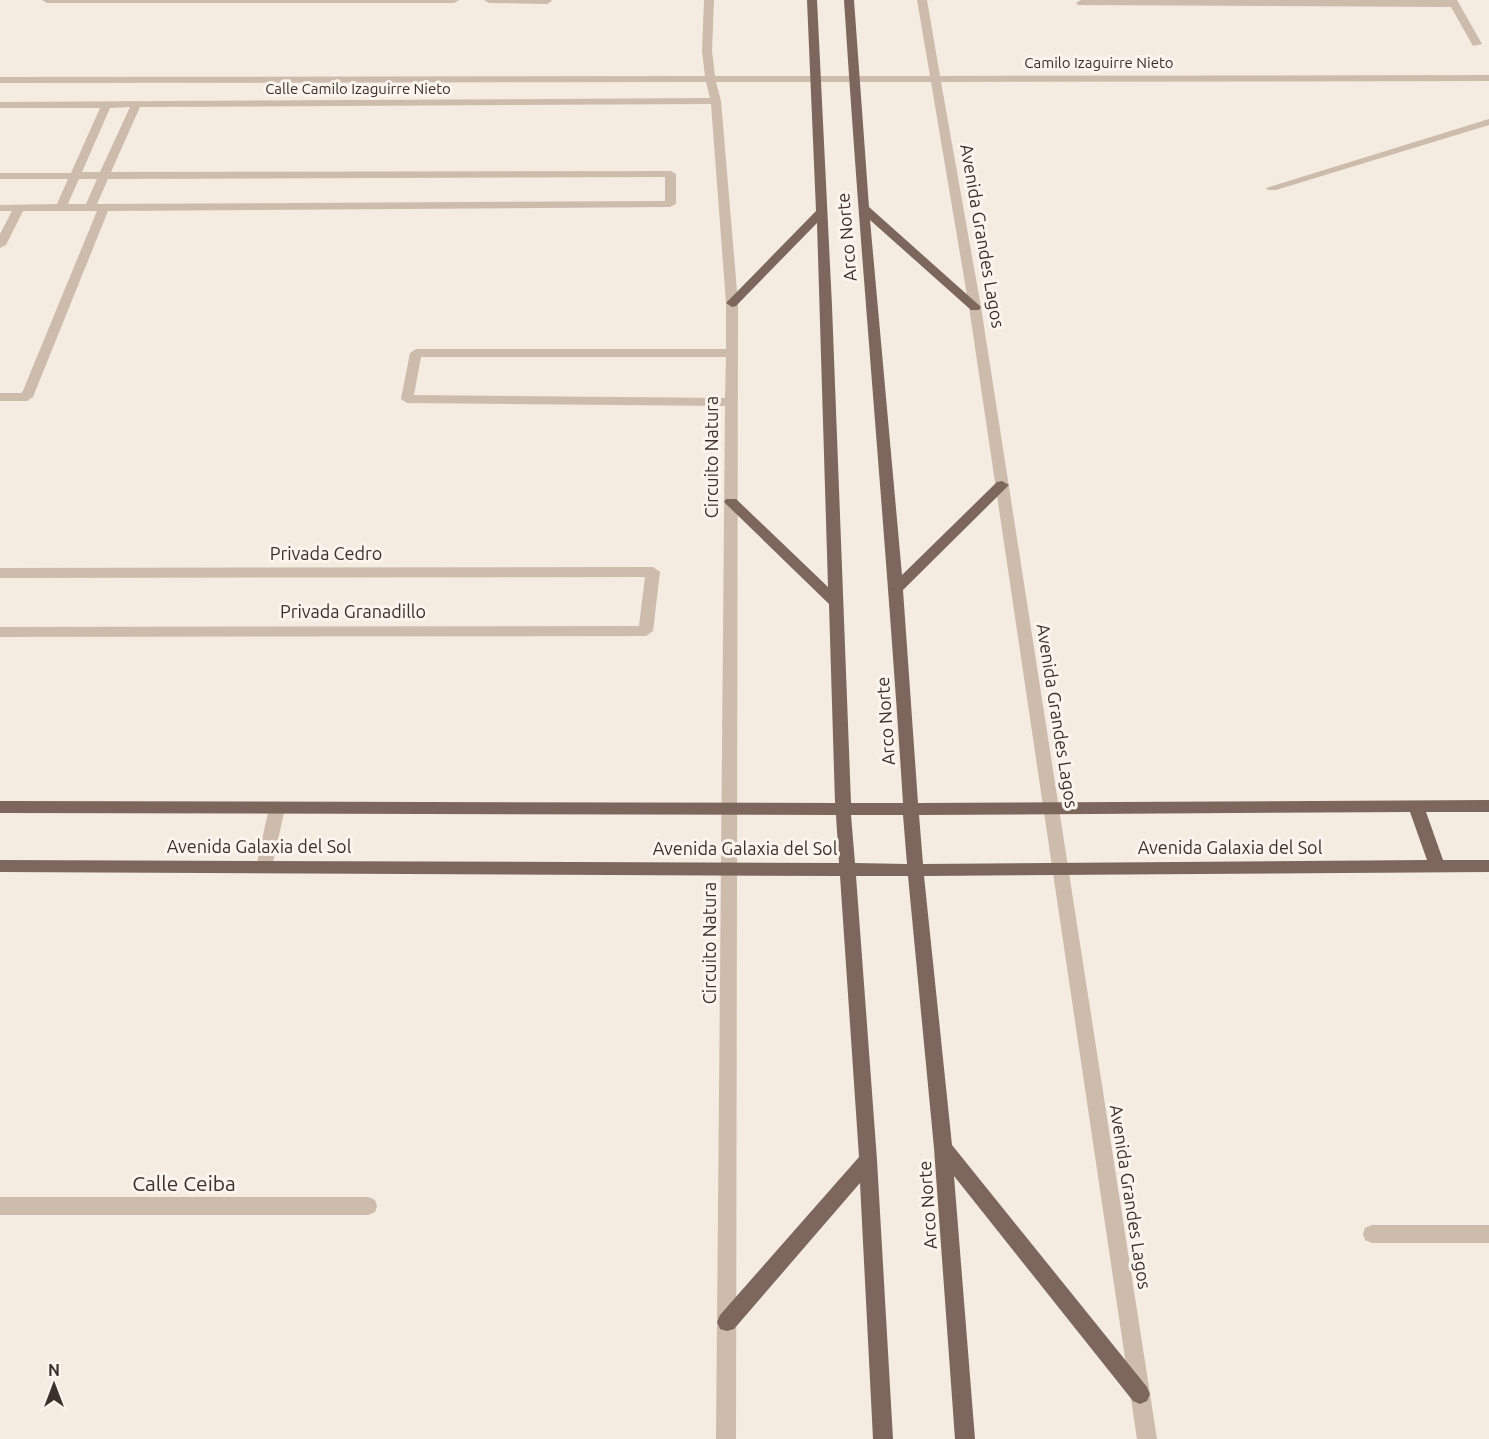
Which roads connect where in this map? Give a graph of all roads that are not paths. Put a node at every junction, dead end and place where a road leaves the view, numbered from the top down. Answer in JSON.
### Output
{"nodes":[{"id":1,"x":47,"y":0,"type":"edge"},
{"id":2,"x":164,"y":0,"type":"edge"},
{"id":3,"x":321,"y":0,"type":"edge"},
{"id":4,"x":454,"y":0,"type":"edge"},
{"id":5,"x":489,"y":0,"type":"edge"},
{"id":6,"x":709,"y":0,"type":"edge"},
{"id":7,"x":812,"y":0,"type":"edge"},
{"id":8,"x":849,"y":0,"type":"edge"},
{"id":9,"x":922,"y":0,"type":"edge"},
{"id":10,"x":548,"y":1,"type":"edge"},
{"id":11,"x":1232,"y":2,"type":"edge"},
{"id":12,"x":1453,"y":2,"type":"edge"},
{"id":13,"x":1081,"y":3,"type":"dead end"},
{"id":14,"x":1477,"y":44,"type":"dead end"},
{"id":15,"x":816,"y":78,"type":"junction"},
{"id":16,"x":935,"y":78,"type":"junction"},
{"id":17,"x":1489,"y":78,"type":"edge"},
{"id":18,"x":708,"y":79,"type":"junction"},
{"id":19,"x":855,"y":79,"type":"junction"},
{"id":20,"x":0,"y":80,"type":"edge"},
{"id":21,"x":716,"y":101,"type":"junction"},
{"id":22,"x":0,"y":105,"type":"edge"},
{"id":23,"x":106,"y":105,"type":"junction"},
{"id":24,"x":136,"y":105,"type":"junction"},
{"id":25,"x":1489,"y":123,"type":"edge"},
{"id":26,"x":105,"y":175,"type":"junction"},
{"id":27,"x":0,"y":176,"type":"edge"},
{"id":28,"x":75,"y":176,"type":"junction"},
{"id":29,"x":1272,"y":188,"type":"dead end"},
{"id":30,"x":90,"y":207,"type":"junction"},
{"id":31,"x":104,"y":207,"type":"junction"},
{"id":32,"x":863,"y":207,"type":"junction"},
{"id":33,"x":0,"y":208,"type":"edge"},
{"id":34,"x":19,"y":208,"type":"junction"},
{"id":35,"x":61,"y":208,"type":"junction"},
{"id":36,"x":822,"y":211,"type":"junction"},
{"id":37,"x":0,"y":245,"type":"edge"},
{"id":38,"x":732,"y":303,"type":"junction"},
{"id":39,"x":975,"y":308,"type":"junction"},
{"id":40,"x":732,"y":353,"type":"junction"},
{"id":41,"x":0,"y":397,"type":"edge"},
{"id":42,"x":732,"y":402,"type":"junction"},
{"id":43,"x":1002,"y":485,"type":"junction"},
{"id":44,"x":731,"y":502,"type":"junction"},
{"id":45,"x":653,"y":572,"type":"joint"},
{"id":46,"x":0,"y":573,"type":"edge"},
{"id":47,"x":896,"y":589,"type":"junction"},
{"id":48,"x":835,"y":601,"type":"junction"},
{"id":49,"x":0,"y":632,"type":"edge"},
{"id":50,"x":1416,"y":806,"type":"junction"},
{"id":51,"x":1489,"y":806,"type":"edge"},
{"id":52,"x":0,"y":807,"type":"edge"},
{"id":53,"x":1051,"y":807,"type":"junction"},
{"id":54,"x":277,"y":808,"type":"junction"},
{"id":55,"x":730,"y":809,"type":"junction"},
{"id":56,"x":843,"y":809,"type":"junction"},
{"id":57,"x":912,"y":809,"type":"junction"},
{"id":58,"x":0,"y":866,"type":"edge"},
{"id":59,"x":1437,"y":866,"type":"junction"},
{"id":60,"x":1489,"y":866,"type":"edge"},
{"id":61,"x":264,"y":867,"type":"junction"},
{"id":62,"x":730,"y":868,"type":"junction"},
{"id":63,"x":847,"y":869,"type":"junction"},
{"id":64,"x":1061,"y":869,"type":"junction"},
{"id":65,"x":915,"y":870,"type":"junction"},
{"id":66,"x":943,"y":1148,"type":"junction"},
{"id":67,"x":868,"y":1160,"type":"junction"},
{"id":68,"x":0,"y":1206,"type":"edge"},
{"id":69,"x":368,"y":1206,"type":"dead end"},
{"id":70,"x":1489,"y":1233,"type":"edge"},
{"id":71,"x":1372,"y":1234,"type":"dead end"},
{"id":72,"x":727,"y":1322,"type":"junction"},
{"id":73,"x":1140,"y":1394,"type":"junction"},
{"id":74,"x":726,"y":1439,"type":"edge"},
{"id":75,"x":883,"y":1439,"type":"edge"},
{"id":76,"x":965,"y":1439,"type":"edge"},
{"id":77,"x":1147,"y":1439,"type":"edge"}],
"edges":[{"from":1,"to":2,"type":"street"},
{"from":2,"to":3,"type":"street"},
{"from":3,"to":4,"type":"street"},
{"from":5,"to":10,"type":"street"},
{"from":6,"to":18,"type":"street","name":"Circuito Natura"},
{"from":7,"to":15,"type":"main road","name":"Arco Norte"},
{"from":8,"to":19,"type":"main road","name":"Arco Norte"},
{"from":9,"to":16,"type":"street","name":"Avenida Grandes Lagos"},
{"from":11,"to":12,"type":"street"},
{"from":11,"to":13,"type":"street"},
{"from":12,"to":14,"type":"street"},
{"from":15,"to":18,"type":"street","name":"Camilo Izaguirre Nieto"},
{"from":15,"to":19,"type":"street","name":"Camilo Izaguirre Nieto"},
{"from":15,"to":36,"type":"main road","name":"Arco Norte"},
{"from":16,"to":17,"type":"street","name":"Camilo Izaguirre Nieto"},
{"from":16,"to":19,"type":"street","name":"Camilo Izaguirre Nieto"},
{"from":16,"to":39,"type":"street","name":"Avenida Grandes Lagos"},
{"from":18,"to":20,"type":"street","name":"Camilo Izaguirre Nieto"},
{"from":18,"to":21,"type":"street","name":"Circuito Natura"},
{"from":19,"to":32,"type":"main road","name":"Arco Norte"},
{"from":21,"to":24,"type":"street","name":"Calle Camilo Izaguirre Nieto"},
{"from":21,"to":38,"type":"street","name":"Circuito Natura"},
{"from":22,"to":23,"type":"street","name":"Calle Camilo Izaguirre Nieto"},
{"from":23,"to":24,"type":"street","name":"Calle Camilo Izaguirre Nieto"},
{"from":23,"to":28,"type":"street"},
{"from":24,"to":26,"type":"street"},
{"from":25,"to":29,"type":"street"},
{"from":26,"to":28,"type":"street"},
{"from":26,"to":30,"type":"street"},
{"from":26,"to":31,"type":"street"},
{"from":27,"to":28,"type":"street"},
{"from":28,"to":35,"type":"street"},
{"from":30,"to":31,"type":"street"},
{"from":30,"to":35,"type":"street"},
{"from":31,"to":41,"type":"street"},
{"from":32,"to":39,"type":"main road"},
{"from":32,"to":47,"type":"main road","name":"Arco Norte"},
{"from":33,"to":34,"type":"street"},
{"from":34,"to":35,"type":"street"},
{"from":34,"to":37,"type":"street"},
{"from":36,"to":38,"type":"main road"},
{"from":36,"to":48,"type":"main road","name":"Arco Norte"},
{"from":38,"to":40,"type":"street","name":"Circuito Natura"},
{"from":39,"to":43,"type":"street","name":"Avenida Grandes Lagos"},
{"from":40,"to":42,"type":"street","name":"Circuito Natura"},
{"from":40,"to":42,"type":"street"},
{"from":42,"to":44,"type":"street","name":"Circuito Natura"},
{"from":43,"to":47,"type":"main road"},
{"from":43,"to":53,"type":"street","name":"Avenida Grandes Lagos"},
{"from":44,"to":48,"type":"main road"},
{"from":44,"to":55,"type":"street","name":"Circuito Natura"},
{"from":45,"to":46,"type":"street","name":"Privada Cedro"},
{"from":45,"to":49,"type":"street","name":"Privada Granadillo"},
{"from":47,"to":57,"type":"main road","name":"Arco Norte"},
{"from":48,"to":56,"type":"main road","name":"Arco Norte"},
{"from":50,"to":51,"type":"main road"},
{"from":50,"to":53,"type":"main road"},
{"from":50,"to":59,"type":"main road"},
{"from":52,"to":54,"type":"main road"},
{"from":53,"to":57,"type":"main road"},
{"from":53,"to":64,"type":"street","name":"Avenida Grandes Lagos"},
{"from":54,"to":55,"type":"main road"},
{"from":54,"to":61,"type":"street"},
{"from":55,"to":56,"type":"main road"},
{"from":55,"to":62,"type":"street","name":"Circuito Natura"},
{"from":56,"to":57,"type":"main road"},
{"from":56,"to":63,"type":"main road","name":"Arco Norte"},
{"from":57,"to":65,"type":"main road","name":"Arco Norte"},
{"from":58,"to":61,"type":"main road","name":"Avenida Galaxia del Sol"},
{"from":59,"to":60,"type":"main road","name":"Avenida Galaxia del Sol"},
{"from":59,"to":64,"type":"main road","name":"Avenida Galaxia del Sol"},
{"from":61,"to":62,"type":"main road","name":"Avenida Galaxia del Sol"},
{"from":62,"to":63,"type":"main road","name":"Avenida Galaxia del Sol"},
{"from":62,"to":72,"type":"street","name":"Circuito Natura"},
{"from":63,"to":65,"type":"main road","name":"Avenida Galaxia del Sol"},
{"from":63,"to":67,"type":"main road","name":"Arco Norte"},
{"from":64,"to":65,"type":"main road","name":"Avenida Galaxia del Sol"},
{"from":64,"to":73,"type":"street","name":"Avenida Grandes Lagos"},
{"from":65,"to":66,"type":"main road","name":"Arco Norte"},
{"from":66,"to":73,"type":"main road"},
{"from":66,"to":76,"type":"main road","name":"Arco Norte"},
{"from":67,"to":72,"type":"main road"},
{"from":67,"to":75,"type":"main road","name":"Arco Norte"},
{"from":68,"to":69,"type":"street","name":"Calle Ceiba"},
{"from":70,"to":71,"type":"street"},
{"from":72,"to":74,"type":"street","name":"Circuito Natura"},
{"from":73,"to":77,"type":"street","name":"Avenida Grandes Lagos"}]}
